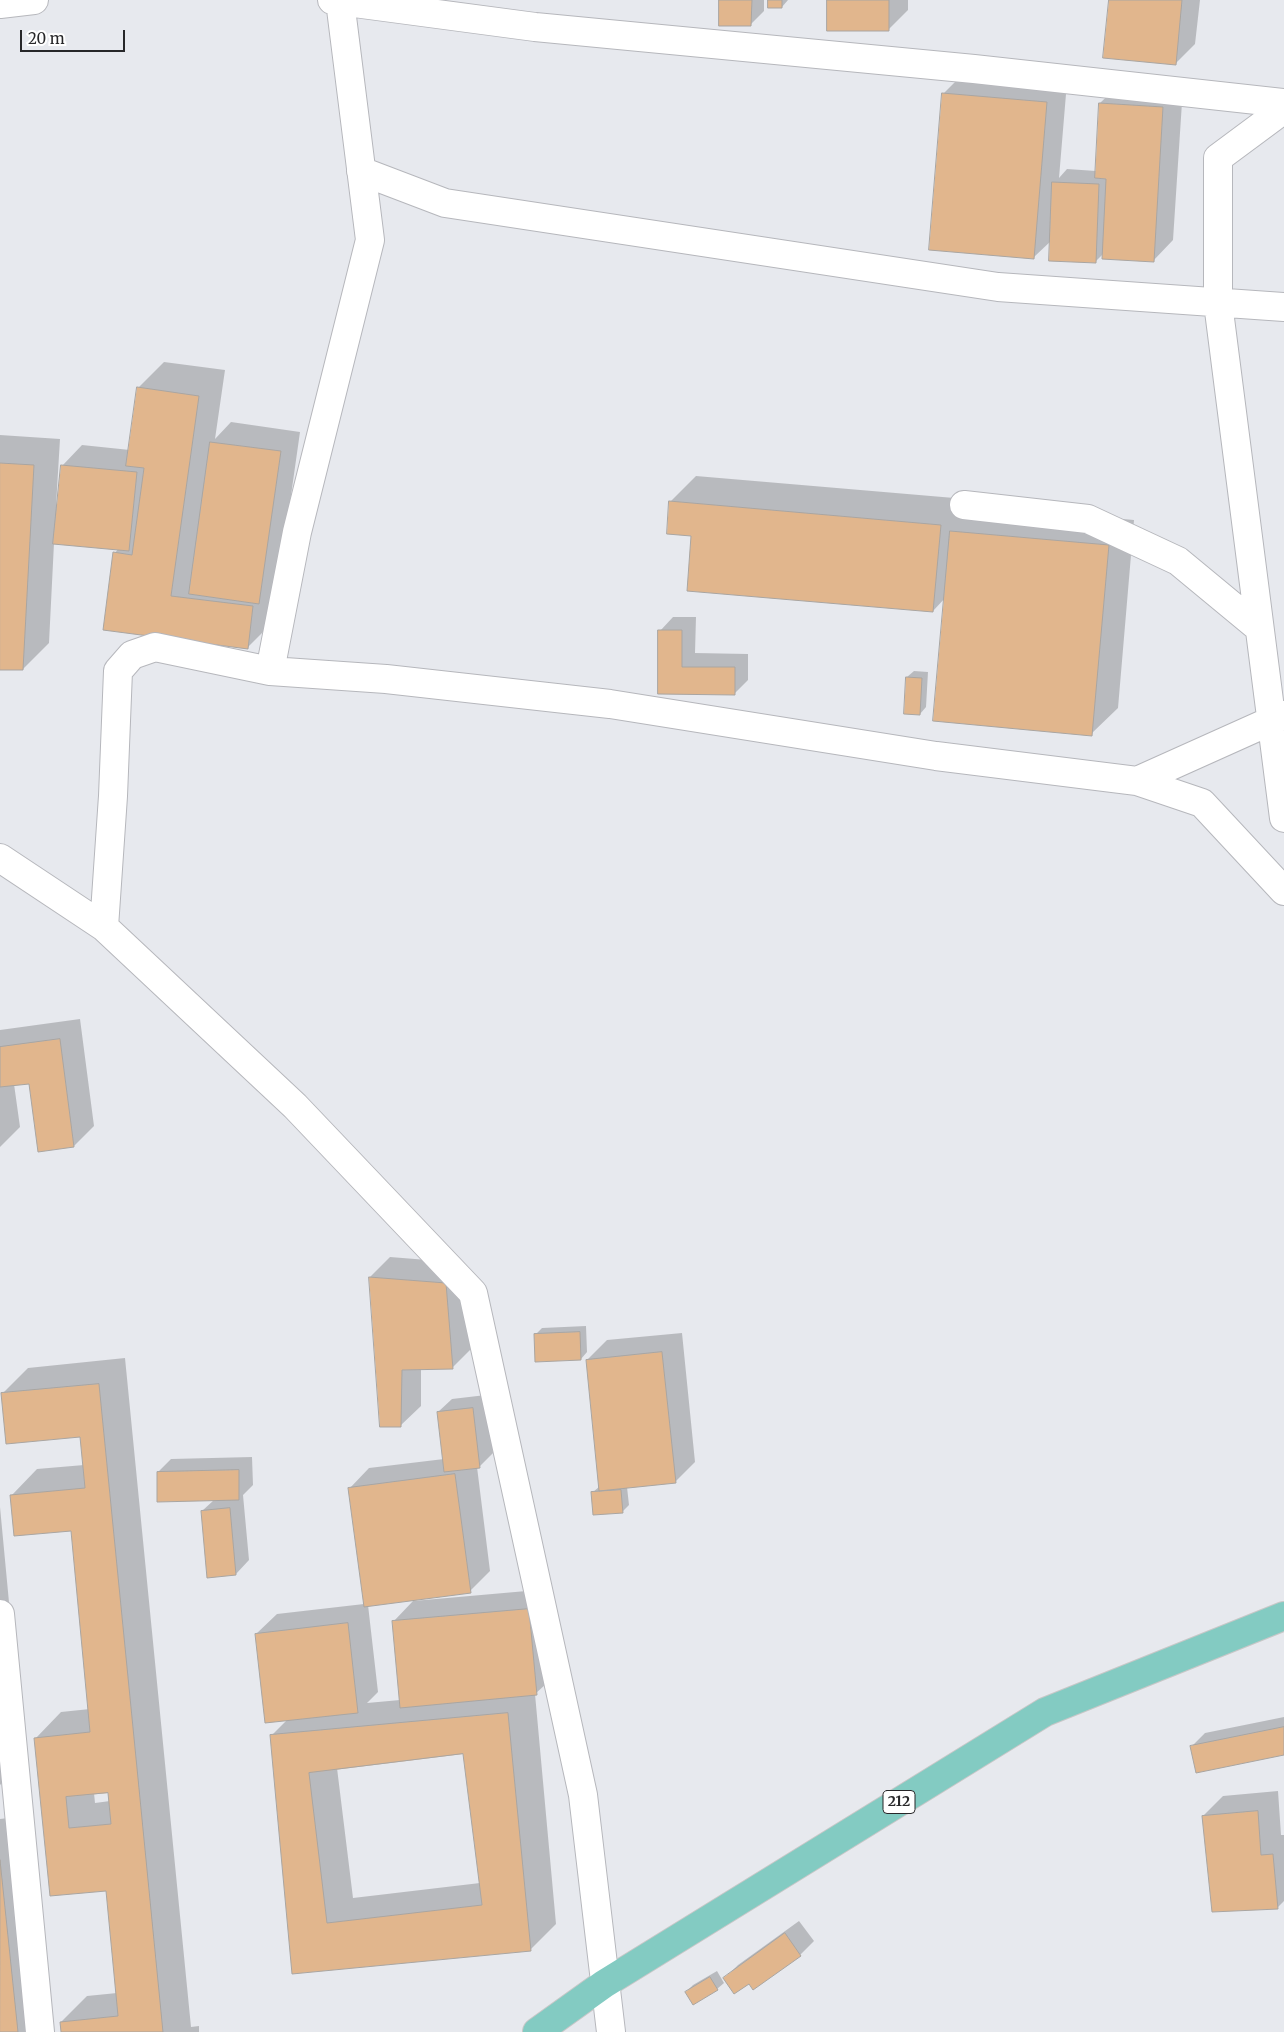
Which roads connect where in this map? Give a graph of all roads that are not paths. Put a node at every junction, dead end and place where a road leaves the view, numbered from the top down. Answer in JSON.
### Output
{"nodes":[{"id":1,"x":34,"y":0,"type":"edge"},
{"id":2,"x":336,"y":0,"type":"edge"},
{"id":3,"x":0,"y":4,"type":"edge"},
{"id":4,"x":1284,"y":103,"type":"edge"},
{"id":5,"x":1284,"y":109,"type":"edge"},
{"id":6,"x":361,"y":171,"type":"junction"},
{"id":7,"x":1218,"y":303,"type":"junction"},
{"id":8,"x":1284,"y":307,"type":"edge"},
{"id":9,"x":964,"y":505,"type":"dead end"},
{"id":10,"x":1259,"y":628,"type":"junction"},
{"id":11,"x":270,"y":671,"type":"junction"},
{"id":12,"x":1277,"y":718,"type":"edge"},
{"id":13,"x":1137,"y":781,"type":"junction"},
{"id":14,"x":1284,"y":818,"type":"edge"},
{"id":15,"x":0,"y":858,"type":"edge"},
{"id":16,"x":1284,"y":891,"type":"edge"},
{"id":17,"x":104,"y":927,"type":"junction"},
{"id":18,"x":0,"y":1614,"type":"edge"},
{"id":19,"x":1284,"y":1616,"type":"edge"},
{"id":20,"x":604,"y":1984,"type":"junction"},
{"id":21,"x":40,"y":2032,"type":"edge"},
{"id":22,"x":537,"y":2032,"type":"edge"},
{"id":23,"x":612,"y":2032,"type":"edge"}],
"edges":[{"from":1,"to":3,"type":"street"},
{"from":2,"to":4,"type":"street"},
{"from":2,"to":6,"type":"street"},
{"from":5,"to":7,"type":"street"},
{"from":6,"to":7,"type":"street"},
{"from":6,"to":11,"type":"street"},
{"from":7,"to":8,"type":"street"},
{"from":7,"to":10,"type":"street"},
{"from":9,"to":10,"type":"street"},
{"from":10,"to":12,"type":"street"},
{"from":11,"to":13,"type":"street"},
{"from":11,"to":17,"type":"street"},
{"from":12,"to":13,"type":"street"},
{"from":12,"to":14,"type":"street"},
{"from":13,"to":16,"type":"street"},
{"from":15,"to":17,"type":"street"},
{"from":17,"to":20,"type":"street"},
{"from":18,"to":21,"type":"street"},
{"from":19,"to":20,"type":"main road","number":"212"},
{"from":20,"to":22,"type":"main road","number":"212"},
{"from":20,"to":23,"type":"street"}]}
